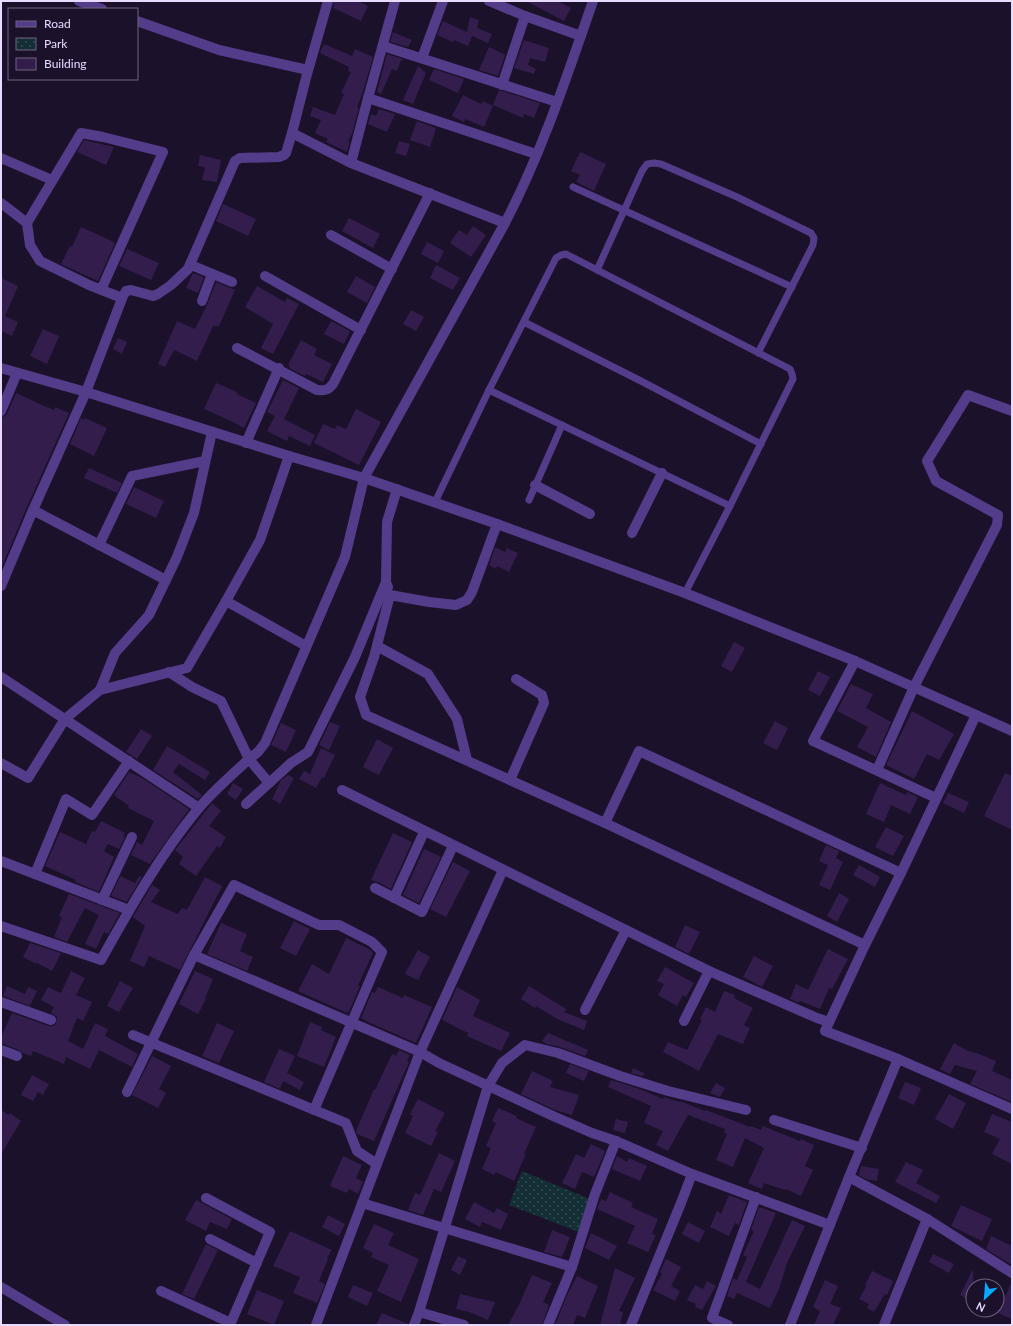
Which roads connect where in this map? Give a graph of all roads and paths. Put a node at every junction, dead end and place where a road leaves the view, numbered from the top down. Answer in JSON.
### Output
{"nodes":[{"id":1,"x":79,"y":1,"type":"edge"},
{"id":2,"x":328,"y":1,"type":"edge"},
{"id":3,"x":395,"y":1,"type":"edge"},
{"id":4,"x":443,"y":1,"type":"edge"},
{"id":5,"x":489,"y":1,"type":"edge"},
{"id":6,"x":594,"y":1,"type":"edge"},
{"id":7,"x":99,"y":8,"type":"edge"},
{"id":8,"x":525,"y":16,"type":"junction"},
{"id":9,"x":138,"y":21,"type":"edge"},
{"id":10,"x":581,"y":36,"type":"junction"},
{"id":11,"x":383,"y":46,"type":"junction"},
{"id":12,"x":422,"y":58,"type":"junction"},
{"id":13,"x":308,"y":70,"type":"junction"},
{"id":14,"x":502,"y":85,"type":"junction"},
{"id":15,"x":368,"y":98,"type":"junction"},
{"id":16,"x":557,"y":102,"type":"junction"},
{"id":17,"x":292,"y":133,"type":"junction"},
{"id":18,"x":536,"y":154,"type":"junction"},
{"id":19,"x":1,"y":158,"type":"edge"},
{"id":20,"x":351,"y":163,"type":"junction"},
{"id":21,"x":52,"y":180,"type":"junction"},
{"id":22,"x":572,"y":187,"type":"dead end"},
{"id":23,"x":430,"y":194,"type":"junction"},
{"id":24,"x":1,"y":203,"type":"edge"},
{"id":25,"x":624,"y":212,"type":"junction"},
{"id":26,"x":27,"y":222,"type":"junction"},
{"id":27,"x":506,"y":223,"type":"junction"},
{"id":28,"x":331,"y":235,"type":"dead end"},
{"id":29,"x":191,"y":265,"type":"junction"},
{"id":30,"x":392,"y":269,"type":"junction"},
{"id":31,"x":597,"y":270,"type":"junction"},
{"id":32,"x":212,"y":274,"type":"junction"},
{"id":33,"x":265,"y":276,"type":"dead end"},
{"id":34,"x":232,"y":282,"type":"dead end"},
{"id":35,"x":792,"y":287,"type":"junction"},
{"id":36,"x":100,"y":290,"type":"junction"},
{"id":37,"x":122,"y":298,"type":"junction"},
{"id":38,"x":202,"y":301,"type":"dead end"},
{"id":39,"x":524,"y":322,"type":"junction"},
{"id":40,"x":361,"y":330,"type":"junction"},
{"id":41,"x":237,"y":348,"type":"dead end"},
{"id":42,"x":758,"y":353,"type":"junction"},
{"id":43,"x":1,"y":368,"type":"edge"},
{"id":44,"x":279,"y":368,"type":"junction"},
{"id":45,"x":17,"y":373,"type":"junction"},
{"id":46,"x":489,"y":390,"type":"junction"},
{"id":47,"x":86,"y":392,"type":"junction"},
{"id":48,"x":1,"y":411,"type":"edge"},
{"id":49,"x":1012,"y":411,"type":"edge"},
{"id":50,"x":562,"y":425,"type":"junction"},
{"id":51,"x":212,"y":432,"type":"junction"},
{"id":52,"x":246,"y":443,"type":"junction"},
{"id":53,"x":761,"y":444,"type":"junction"},
{"id":54,"x":289,"y":456,"type":"junction"},
{"id":55,"x":205,"y":461,"type":"junction"},
{"id":56,"x":662,"y":473,"type":"junction"},
{"id":57,"x":364,"y":478,"type":"junction"},
{"id":58,"x":535,"y":485,"type":"junction"},
{"id":59,"x":397,"y":489,"type":"junction"},
{"id":60,"x":529,"y":500,"type":"dead end"},
{"id":61,"x":434,"y":502,"type":"junction"},
{"id":62,"x":730,"y":506,"type":"junction"},
{"id":63,"x":33,"y":510,"type":"junction"},
{"id":64,"x":590,"y":514,"type":"dead end"},
{"id":65,"x":497,"y":524,"type":"junction"},
{"id":66,"x":632,"y":533,"type":"dead end"},
{"id":67,"x":99,"y":545,"type":"junction"},
{"id":68,"x":166,"y":580,"type":"junction"},
{"id":69,"x":386,"y":582,"type":"junction"},
{"id":70,"x":1,"y":586,"type":"edge"},
{"id":71,"x":684,"y":593,"type":"junction"},
{"id":72,"x":390,"y":595,"type":"junction"},
{"id":73,"x":226,"y":601,"type":"junction"},
{"id":74,"x":306,"y":646,"type":"junction"},
{"id":75,"x":377,"y":646,"type":"junction"},
{"id":76,"x":855,"y":661,"type":"junction"},
{"id":77,"x":169,"y":672,"type":"junction"},
{"id":78,"x":1,"y":677,"type":"edge"},
{"id":79,"x":516,"y":679,"type":"dead end"},
{"id":80,"x":914,"y":687,"type":"junction"},
{"id":81,"x":100,"y":690,"type":"junction"},
{"id":82,"x":976,"y":715,"type":"junction"},
{"id":83,"x":64,"y":719,"type":"junction"},
{"id":84,"x":1012,"y":731,"type":"edge"},
{"id":85,"x":249,"y":759,"type":"junction"},
{"id":86,"x":467,"y":760,"type":"junction"},
{"id":87,"x":128,"y":761,"type":"junction"},
{"id":88,"x":1,"y":763,"type":"edge"},
{"id":89,"x":877,"y":770,"type":"junction"},
{"id":90,"x":510,"y":780,"type":"junction"},
{"id":91,"x":269,"y":784,"type":"junction"},
{"id":92,"x":342,"y":790,"type":"dead end"},
{"id":93,"x":936,"y":798,"type":"junction"},
{"id":94,"x":246,"y":804,"type":"dead end"},
{"id":95,"x":199,"y":808,"type":"junction"},
{"id":96,"x":605,"y":823,"type":"junction"},
{"id":97,"x":424,"y":832,"type":"junction"},
{"id":98,"x":132,"y":837,"type":"dead end"},
{"id":99,"x":453,"y":846,"type":"junction"},
{"id":100,"x":1,"y":861,"type":"edge"},
{"id":101,"x":503,"y":870,"type":"junction"},
{"id":102,"x":901,"y":873,"type":"junction"},
{"id":103,"x":35,"y":874,"type":"junction"},
{"id":104,"x":375,"y":888,"type":"dead end"},
{"id":105,"x":394,"y":898,"type":"junction"},
{"id":106,"x":102,"y":900,"type":"junction"},
{"id":107,"x":129,"y":910,"type":"junction"},
{"id":108,"x":1,"y":926,"type":"edge"},
{"id":109,"x":626,"y":930,"type":"junction"},
{"id":110,"x":865,"y":945,"type":"junction"},
{"id":111,"x":194,"y":955,"type":"junction"},
{"id":112,"x":709,"y":970,"type":"junction"},
{"id":113,"x":1,"y":1002,"type":"edge"},
{"id":114,"x":585,"y":1010,"type":"dead end"},
{"id":115,"x":51,"y":1020,"type":"dead end"},
{"id":116,"x":684,"y":1021,"type":"dead end"},
{"id":117,"x":351,"y":1022,"type":"junction"},
{"id":118,"x":830,"y":1022,"type":"junction"},
{"id":119,"x":133,"y":1035,"type":"dead end"},
{"id":120,"x":151,"y":1042,"type":"junction"},
{"id":121,"x":1,"y":1050,"type":"edge"},
{"id":122,"x":420,"y":1052,"type":"junction"},
{"id":123,"x":17,"y":1056,"type":"dead end"},
{"id":124,"x":898,"y":1059,"type":"junction"},
{"id":125,"x":488,"y":1086,"type":"junction"},
{"id":126,"x":127,"y":1092,"type":"dead end"},
{"id":127,"x":1012,"y":1109,"type":"edge"},
{"id":128,"x":314,"y":1110,"type":"junction"},
{"id":129,"x":746,"y":1110,"type":"dead end"},
{"id":130,"x":774,"y":1120,"type":"dead end"},
{"id":131,"x":616,"y":1141,"type":"junction"},
{"id":132,"x":862,"y":1148,"type":"junction"},
{"id":133,"x":377,"y":1164,"type":"junction"},
{"id":134,"x":692,"y":1174,"type":"junction"},
{"id":135,"x":849,"y":1177,"type":"junction"},
{"id":136,"x":756,"y":1197,"type":"junction"},
{"id":137,"x":206,"y":1198,"type":"dead end"},
{"id":138,"x":362,"y":1203,"type":"junction"},
{"id":139,"x":927,"y":1219,"type":"junction"},
{"id":140,"x":830,"y":1225,"type":"junction"},
{"id":141,"x":444,"y":1228,"type":"junction"},
{"id":142,"x":210,"y":1239,"type":"dead end"},
{"id":143,"x":256,"y":1263,"type":"junction"},
{"id":144,"x":572,"y":1268,"type":"junction"},
{"id":145,"x":1012,"y":1273,"type":"edge"},
{"id":146,"x":1,"y":1287,"type":"edge"},
{"id":147,"x":161,"y":1291,"type":"dead end"},
{"id":148,"x":419,"y":1312,"type":"junction"},
{"id":149,"x":717,"y":1323,"type":"edge"},
{"id":150,"x":230,"y":1324,"type":"edge"},
{"id":151,"x":65,"y":1325,"type":"edge"},
{"id":152,"x":316,"y":1325,"type":"edge"},
{"id":153,"x":414,"y":1325,"type":"edge"},
{"id":154,"x":464,"y":1325,"type":"edge"},
{"id":155,"x":548,"y":1325,"type":"edge"},
{"id":156,"x":631,"y":1325,"type":"edge"},
{"id":157,"x":728,"y":1325,"type":"edge"},
{"id":158,"x":790,"y":1325,"type":"edge"},
{"id":159,"x":884,"y":1325,"type":"edge"}],
"edges":[{"from":1,"to":7,"type":"street"},
{"from":2,"to":13,"type":"street"},
{"from":3,"to":11,"type":"street"},
{"from":4,"to":12,"type":"street"},
{"from":5,"to":8,"type":"street"},
{"from":6,"to":10,"type":"street"},
{"from":8,"to":10,"type":"street"},
{"from":8,"to":14,"type":"street"},
{"from":9,"to":13,"type":"street"},
{"from":10,"to":16,"type":"street"},
{"from":11,"to":12,"type":"street"},
{"from":11,"to":15,"type":"street"},
{"from":12,"to":14,"type":"street"},
{"from":13,"to":17,"type":"street"},
{"from":14,"to":16,"type":"street"},
{"from":15,"to":18,"type":"street"},
{"from":15,"to":20,"type":"street"},
{"from":16,"to":18,"type":"street"},
{"from":17,"to":20,"type":"street"},
{"from":17,"to":29,"type":"street"},
{"from":18,"to":27,"type":"street"},
{"from":19,"to":21,"type":"street"},
{"from":20,"to":23,"type":"street"},
{"from":21,"to":26,"type":"street"},
{"from":21,"to":36,"type":"street"},
{"from":22,"to":25,"type":"lane"},
{"from":23,"to":27,"type":"street"},
{"from":23,"to":30,"type":"street"},
{"from":24,"to":26,"type":"street"},
{"from":25,"to":31,"type":"lane"},
{"from":25,"to":35,"type":"lane"},
{"from":25,"to":35,"type":"lane"},
{"from":26,"to":36,"type":"street"},
{"from":27,"to":57,"type":"street"},
{"from":28,"to":30,"type":"street"},
{"from":29,"to":32,"type":"street"},
{"from":29,"to":37,"type":"street"},
{"from":30,"to":40,"type":"street"},
{"from":31,"to":39,"type":"lane"},
{"from":31,"to":42,"type":"lane"},
{"from":32,"to":34,"type":"street"},
{"from":32,"to":38,"type":"street"},
{"from":33,"to":40,"type":"street"},
{"from":35,"to":42,"type":"lane"},
{"from":36,"to":37,"type":"street"},
{"from":37,"to":47,"type":"street"},
{"from":39,"to":46,"type":"lane"},
{"from":39,"to":53,"type":"lane"},
{"from":40,"to":44,"type":"street"},
{"from":41,"to":44,"type":"street"},
{"from":42,"to":53,"type":"lane"},
{"from":43,"to":45,"type":"street"},
{"from":44,"to":52,"type":"street"},
{"from":45,"to":47,"type":"street"},
{"from":45,"to":48,"type":"street"},
{"from":46,"to":50,"type":"lane"},
{"from":46,"to":61,"type":"lane"},
{"from":47,"to":51,"type":"street"},
{"from":47,"to":63,"type":"street"},
{"from":49,"to":80,"type":"street"},
{"from":50,"to":56,"type":"lane"},
{"from":50,"to":58,"type":"lane"},
{"from":51,"to":52,"type":"street"},
{"from":51,"to":55,"type":"street"},
{"from":52,"to":54,"type":"street"},
{"from":53,"to":62,"type":"lane"},
{"from":54,"to":57,"type":"street"},
{"from":54,"to":73,"type":"street"},
{"from":55,"to":67,"type":"street"},
{"from":55,"to":68,"type":"street"},
{"from":56,"to":62,"type":"lane"},
{"from":56,"to":66,"type":"street"},
{"from":57,"to":59,"type":"street"},
{"from":57,"to":74,"type":"street"},
{"from":58,"to":60,"type":"lane"},
{"from":58,"to":64,"type":"street"},
{"from":59,"to":61,"type":"street"},
{"from":59,"to":69,"type":"street"},
{"from":61,"to":65,"type":"street"},
{"from":62,"to":71,"type":"lane"},
{"from":63,"to":67,"type":"street"},
{"from":63,"to":70,"type":"street"},
{"from":65,"to":71,"type":"street"},
{"from":65,"to":72,"type":"street"},
{"from":67,"to":68,"type":"street"},
{"from":68,"to":81,"type":"street"},
{"from":69,"to":72,"type":"street"},
{"from":69,"to":91,"type":"street"},
{"from":71,"to":76,"type":"street"},
{"from":72,"to":75,"type":"street"},
{"from":73,"to":74,"type":"street"},
{"from":73,"to":77,"type":"street"},
{"from":74,"to":85,"type":"street"},
{"from":75,"to":86,"type":"street"},
{"from":75,"to":86,"type":"street"},
{"from":76,"to":80,"type":"street"},
{"from":76,"to":89,"type":"street"},
{"from":77,"to":81,"type":"street"},
{"from":77,"to":85,"type":"street"},
{"from":78,"to":83,"type":"street"},
{"from":79,"to":90,"type":"street"},
{"from":80,"to":82,"type":"street"},
{"from":80,"to":89,"type":"street"},
{"from":81,"to":83,"type":"street"},
{"from":82,"to":84,"type":"street"},
{"from":82,"to":93,"type":"street"},
{"from":83,"to":87,"type":"street"},
{"from":83,"to":88,"type":"street"},
{"from":85,"to":91,"type":"street"},
{"from":85,"to":95,"type":"street"},
{"from":86,"to":90,"type":"street"},
{"from":87,"to":95,"type":"street"},
{"from":87,"to":103,"type":"street"},
{"from":89,"to":93,"type":"street"},
{"from":90,"to":96,"type":"street"},
{"from":91,"to":94,"type":"street"},
{"from":92,"to":97,"type":"street"},
{"from":93,"to":102,"type":"street"},
{"from":95,"to":107,"type":"street"},
{"from":96,"to":102,"type":"street"},
{"from":96,"to":110,"type":"street"},
{"from":97,"to":99,"type":"street"},
{"from":97,"to":105,"type":"street"},
{"from":98,"to":106,"type":"street"},
{"from":99,"to":101,"type":"street"},
{"from":99,"to":105,"type":"street"},
{"from":100,"to":103,"type":"street"},
{"from":101,"to":109,"type":"street"},
{"from":101,"to":122,"type":"street"},
{"from":102,"to":110,"type":"street"},
{"from":103,"to":106,"type":"street"},
{"from":104,"to":105,"type":"street"},
{"from":106,"to":107,"type":"street"},
{"from":107,"to":108,"type":"street"},
{"from":109,"to":112,"type":"street"},
{"from":109,"to":114,"type":"street"},
{"from":110,"to":118,"type":"street"},
{"from":111,"to":117,"type":"street"},
{"from":111,"to":117,"type":"street"},
{"from":111,"to":120,"type":"street"},
{"from":112,"to":116,"type":"street"},
{"from":112,"to":118,"type":"street"},
{"from":113,"to":115,"type":"street"},
{"from":117,"to":122,"type":"street"},
{"from":117,"to":128,"type":"street"},
{"from":118,"to":124,"type":"street"},
{"from":119,"to":120,"type":"street"},
{"from":120,"to":126,"type":"street"},
{"from":120,"to":128,"type":"street"},
{"from":121,"to":123,"type":"street"},
{"from":122,"to":125,"type":"street"},
{"from":122,"to":133,"type":"street"},
{"from":124,"to":127,"type":"street"},
{"from":124,"to":132,"type":"street"},
{"from":125,"to":129,"type":"street"},
{"from":125,"to":131,"type":"street"},
{"from":125,"to":141,"type":"street"},
{"from":128,"to":133,"type":"street"},
{"from":130,"to":132,"type":"street"},
{"from":131,"to":134,"type":"street"},
{"from":131,"to":144,"type":"street"},
{"from":132,"to":135,"type":"street"},
{"from":133,"to":138,"type":"street"},
{"from":134,"to":136,"type":"street"},
{"from":134,"to":156,"type":"street"},
{"from":135,"to":139,"type":"street"},
{"from":135,"to":140,"type":"street"},
{"from":136,"to":140,"type":"street"},
{"from":136,"to":149,"type":"street"},
{"from":137,"to":143,"type":"street"},
{"from":138,"to":141,"type":"street"},
{"from":138,"to":152,"type":"street"},
{"from":139,"to":145,"type":"street"},
{"from":139,"to":159,"type":"street"},
{"from":140,"to":158,"type":"street"},
{"from":141,"to":144,"type":"street"},
{"from":141,"to":148,"type":"street"},
{"from":142,"to":143,"type":"street"},
{"from":143,"to":150,"type":"street"},
{"from":144,"to":155,"type":"street"},
{"from":146,"to":151,"type":"street"},
{"from":147,"to":150,"type":"street"},
{"from":148,"to":153,"type":"street"},
{"from":148,"to":154,"type":"street"},
{"from":149,"to":157,"type":"street"}]}
